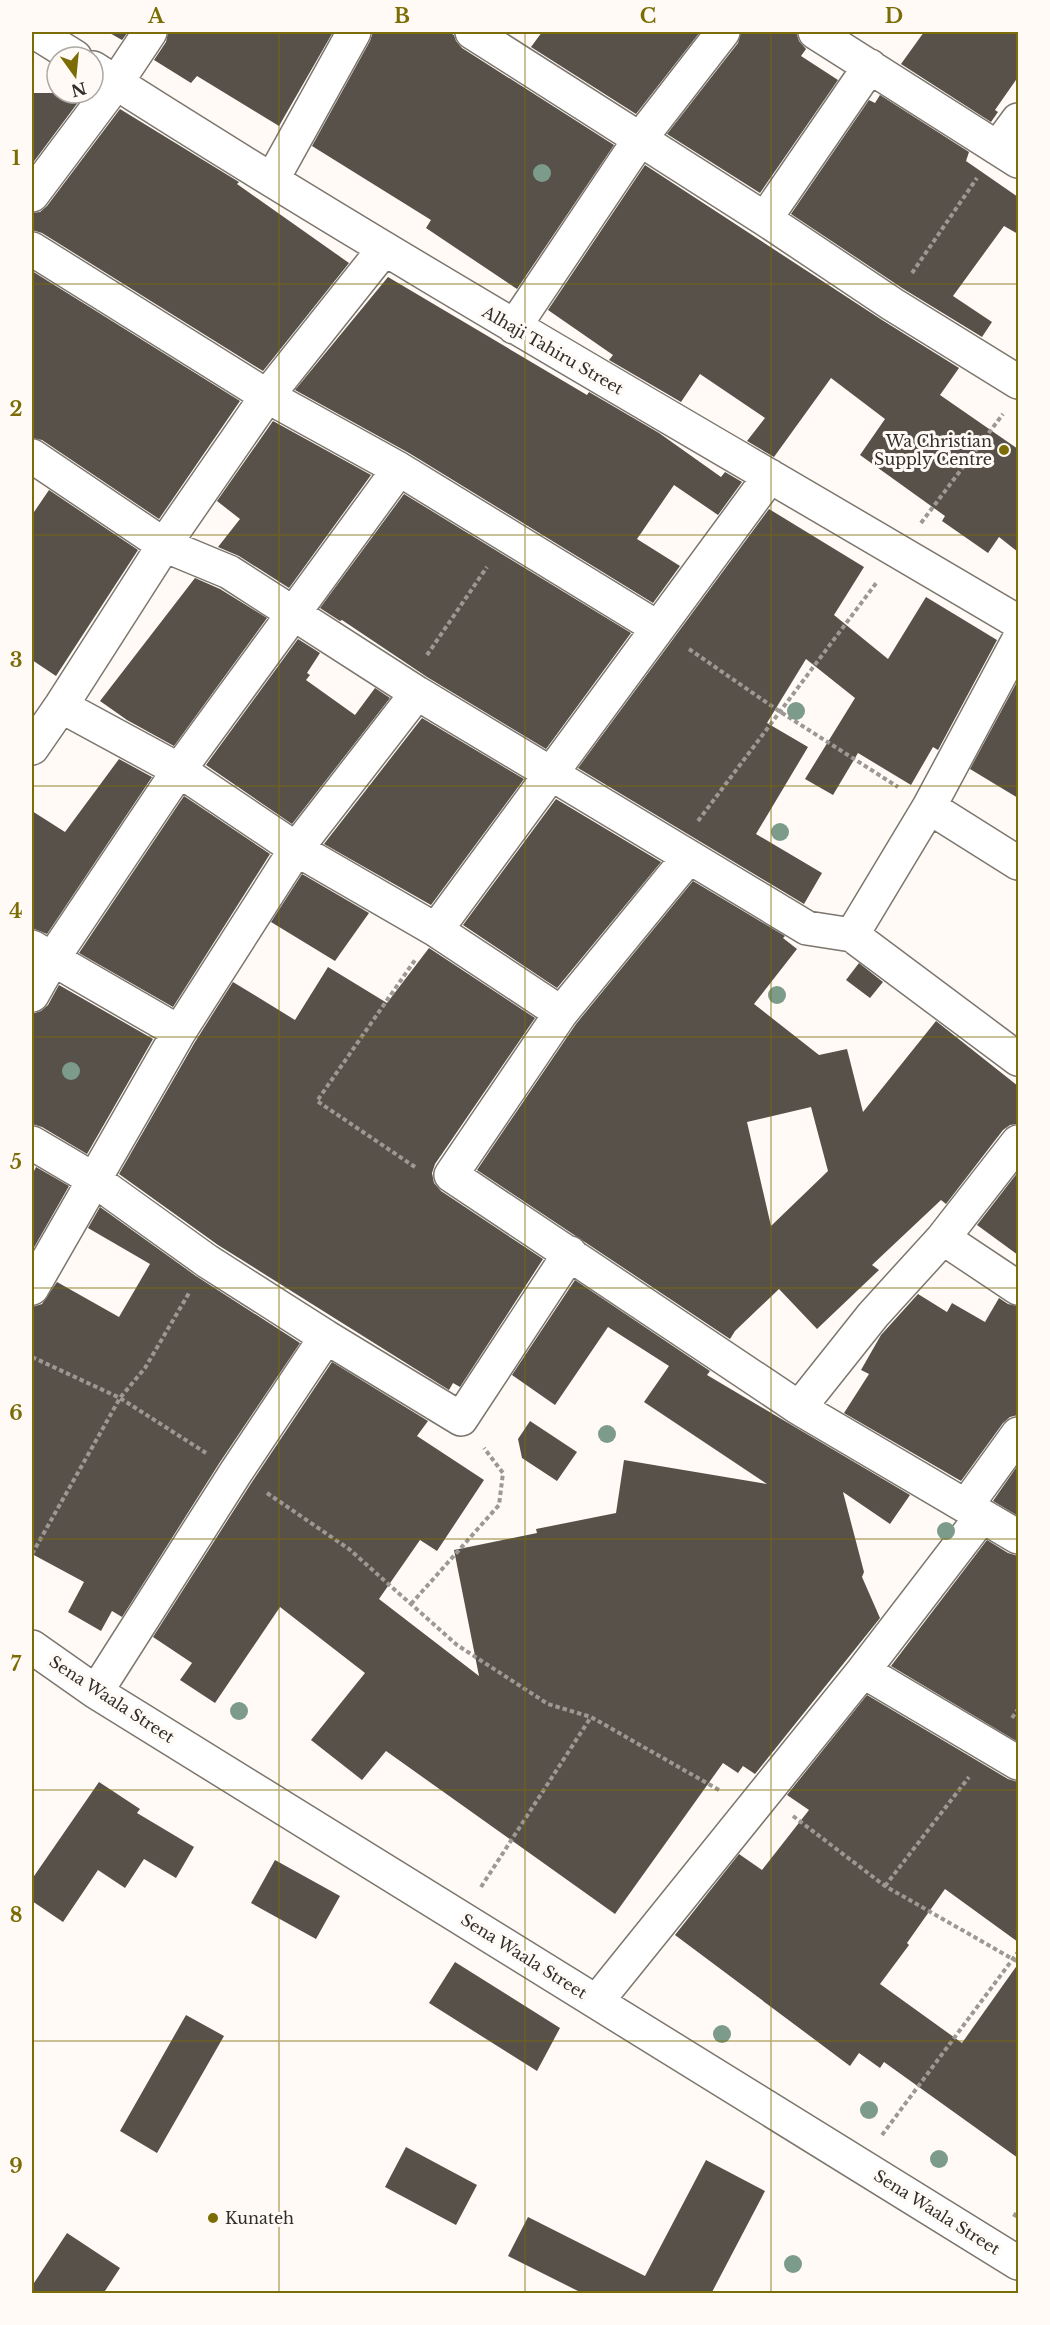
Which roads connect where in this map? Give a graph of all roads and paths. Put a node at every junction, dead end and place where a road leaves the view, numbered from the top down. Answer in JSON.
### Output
{"nodes":[{"id":1,"x":35,"y":32,"type":"edge"},
{"id":2,"x":150,"y":32,"type":"edge"},
{"id":3,"x":354,"y":32,"type":"edge"},
{"id":4,"x":472,"y":32,"type":"edge"},
{"id":5,"x":723,"y":32,"type":"edge"},
{"id":6,"x":815,"y":32,"type":"edge"},
{"id":7,"x":56,"y":45,"type":"edge"},
{"id":8,"x":870,"y":66,"type":"junction"},
{"id":9,"x":105,"y":76,"type":"edge"},
{"id":10,"x":87,"y":105,"type":"edge"},
{"id":11,"x":1018,"y":120,"type":"edge"},
{"id":12,"x":640,"y":139,"type":"junction"},
{"id":13,"x":1008,"y":154,"type":"edge"},
{"id":14,"x":272,"y":180,"type":"junction"},
{"id":15,"x":32,"y":195,"type":"edge"},
{"id":16,"x":765,"y":219,"type":"junction"},
{"id":17,"x":32,"y":249,"type":"edge"},
{"id":18,"x":384,"y":249,"type":"junction"},
{"id":19,"x":892,"y":304,"type":"junction"},
{"id":20,"x":514,"y":327,"type":"junction"},
{"id":21,"x":1018,"y":382,"type":"edge"},
{"id":22,"x":267,"y":396,"type":"junction"},
{"id":23,"x":1005,"y":412,"type":"dead end"},
{"id":24,"x":35,"y":466,"type":"edge"},
{"id":25,"x":399,"y":469,"type":"junction"},
{"id":26,"x":770,"y":476,"type":"junction"},
{"id":27,"x":508,"y":536,"type":"junction"},
{"id":28,"x":164,"y":545,"type":"junction"},
{"id":29,"x":900,"y":552,"type":"junction"},
{"id":30,"x":294,"y":615,"type":"junction"},
{"id":31,"x":1018,"y":622,"type":"edge"},
{"id":32,"x":658,"y":628,"type":"junction"},
{"id":33,"x":1018,"y":641,"type":"edge"},
{"id":34,"x":411,"y":689,"type":"junction"},
{"id":35,"x":49,"y":709,"type":"edge"},
{"id":36,"x":778,"y":711,"type":"junction"},
{"id":37,"x":32,"y":748,"type":"edge"},
{"id":38,"x":179,"y":770,"type":"junction"},
{"id":39,"x":552,"y":773,"type":"junction"},
{"id":40,"x":929,"y":807,"type":"junction"},
{"id":41,"x":296,"y":849,"type":"junction"},
{"id":42,"x":682,"y":854,"type":"junction"},
{"id":43,"x":1018,"y":863,"type":"edge"},
{"id":44,"x":436,"y":930,"type":"junction"},
{"id":45,"x":852,"y":935,"type":"junction"},
{"id":46,"x":42,"y":952,"type":"edge"},
{"id":47,"x":32,"y":995,"type":"edge"},
{"id":48,"x":561,"y":1013,"type":"junction"},
{"id":49,"x":179,"y":1032,"type":"junction"},
{"id":50,"x":1018,"y":1059,"type":"edge"},
{"id":51,"x":1018,"y":1142,"type":"edge"},
{"id":52,"x":32,"y":1143,"type":"edge"},
{"id":53,"x":451,"y":1175,"type":"junction"},
{"id":54,"x":93,"y":1179,"type":"junction"},
{"id":55,"x":943,"y":1238,"type":"junction"},
{"id":56,"x":570,"y":1253,"type":"junction"},
{"id":57,"x":207,"y":1261,"type":"junction"},
{"id":58,"x":32,"y":1288,"type":"edge"},
{"id":59,"x":1018,"y":1288,"type":"edge"},
{"id":60,"x":326,"y":1337,"type":"junction"},
{"id":61,"x":32,"y":1357,"type":"edge"},
{"id":62,"x":120,"y":1398,"type":"junction"},
{"id":63,"x":799,"y":1408,"type":"junction"},
{"id":64,"x":461,"y":1419,"type":"junction"},
{"id":65,"x":1018,"y":1434,"type":"edge"},
{"id":66,"x":236,"y":1472,"type":"junction"},
{"id":67,"x":974,"y":1511,"type":"junction"},
{"id":68,"x":1018,"y":1537,"type":"edge"},
{"id":69,"x":32,"y":1554,"type":"edge"},
{"id":70,"x":411,"y":1604,"type":"junction"},
{"id":71,"x":32,"y":1647,"type":"edge"},
{"id":72,"x":863,"y":1671,"type":"junction"},
{"id":73,"x":96,"y":1692,"type":"junction"},
{"id":74,"x":1018,"y":1710,"type":"edge"},
{"id":75,"x":591,"y":1717,"type":"junction"},
{"id":76,"x":1005,"y":1755,"type":"edge"},
{"id":77,"x":757,"y":1801,"type":"junction"},
{"id":78,"x":885,"y":1886,"type":"junction"},
{"id":79,"x":461,"y":1917,"type":"junction"},
{"id":80,"x":1018,"y":1952,"type":"edge"},
{"id":81,"x":1016,"y":1960,"type":"edge"},
{"id":82,"x":597,"y":2001,"type":"junction"},
{"id":83,"x":860,"y":2165,"type":"junction"},
{"id":84,"x":1018,"y":2263,"type":"edge"}],
"edges":[{"from":1,"to":7,"type":"street"},
{"from":2,"to":9,"type":"street"},
{"from":3,"to":14,"type":"street"},
{"from":4,"to":12,"type":"street"},
{"from":5,"to":12,"type":"street"},
{"from":6,"to":8,"type":"street"},
{"from":8,"to":13,"type":"street"},
{"from":8,"to":16,"type":"street"},
{"from":9,"to":14,"type":"street","name":"Alhaji Tahiru Street"},
{"from":10,"to":15,"type":"street"},
{"from":11,"to":13,"type":"street"},
{"from":12,"to":16,"type":"street"},
{"from":12,"to":20,"type":"street"},
{"from":13,"to":19,"type":"path"},
{"from":14,"to":18,"type":"street","name":"Alhaji Tahiru Street"},
{"from":16,"to":19,"type":"street"},
{"from":17,"to":22,"type":"street"},
{"from":18,"to":20,"type":"street","name":"Alhaji Tahiru Street"},
{"from":18,"to":22,"type":"street"},
{"from":19,"to":21,"type":"street"},
{"from":20,"to":26,"type":"street","name":"Alhaji Tahiru Street"},
{"from":22,"to":25,"type":"street"},
{"from":22,"to":28,"type":"street"},
{"from":23,"to":29,"type":"path"},
{"from":24,"to":28,"type":"street"},
{"from":25,"to":27,"type":"street"},
{"from":25,"to":30,"type":"street"},
{"from":26,"to":29,"type":"street","name":"Alhaji Tahiru Street"},
{"from":26,"to":32,"type":"street"},
{"from":27,"to":32,"type":"street"},
{"from":27,"to":34,"type":"path"},
{"from":28,"to":30,"type":"street"},
{"from":28,"to":35,"type":"street"},
{"from":29,"to":31,"type":"street","name":"Alhaji Tahiru Street"},
{"from":29,"to":36,"type":"path"},
{"from":30,"to":34,"type":"street"},
{"from":30,"to":38,"type":"street"},
{"from":32,"to":36,"type":"path"},
{"from":32,"to":39,"type":"street"},
{"from":33,"to":40,"type":"street"},
{"from":34,"to":39,"type":"street"},
{"from":34,"to":41,"type":"street"},
{"from":35,"to":37,"type":"street"},
{"from":35,"to":38,"type":"street"},
{"from":36,"to":40,"type":"path"},
{"from":36,"to":42,"type":"path"},
{"from":38,"to":41,"type":"street"},
{"from":38,"to":46,"type":"street"},
{"from":39,"to":42,"type":"street"},
{"from":39,"to":44,"type":"street"},
{"from":40,"to":43,"type":"street"},
{"from":40,"to":45,"type":"street"},
{"from":41,"to":44,"type":"street"},
{"from":41,"to":49,"type":"street"},
{"from":42,"to":45,"type":"street"},
{"from":42,"to":48,"type":"street"},
{"from":44,"to":48,"type":"street"},
{"from":44,"to":53,"type":"path"},
{"from":45,"to":50,"type":"street"},
{"from":46,"to":47,"type":"street"},
{"from":46,"to":49,"type":"street"},
{"from":48,"to":53,"type":"street"},
{"from":49,"to":54,"type":"street"},
{"from":51,"to":55,"type":"street"},
{"from":52,"to":54,"type":"street"},
{"from":53,"to":56,"type":"street"},
{"from":54,"to":57,"type":"street"},
{"from":54,"to":58,"type":"street"},
{"from":55,"to":59,"type":"street"},
{"from":55,"to":63,"type":"street"},
{"from":56,"to":63,"type":"street"},
{"from":56,"to":64,"type":"street"},
{"from":57,"to":60,"type":"street"},
{"from":57,"to":62,"type":"path"},
{"from":60,"to":64,"type":"street"},
{"from":60,"to":66,"type":"street"},
{"from":61,"to":62,"type":"path"},
{"from":62,"to":66,"type":"path"},
{"from":62,"to":69,"type":"path"},
{"from":63,"to":67,"type":"street"},
{"from":64,"to":70,"type":"path"},
{"from":65,"to":67,"type":"street"},
{"from":66,"to":70,"type":"path"},
{"from":66,"to":73,"type":"street"},
{"from":67,"to":68,"type":"street"},
{"from":67,"to":72,"type":"street"},
{"from":70,"to":75,"type":"path"},
{"from":71,"to":73,"type":"street","name":"Sena Waala Street"},
{"from":72,"to":76,"type":"street"},
{"from":72,"to":77,"type":"street"},
{"from":73,"to":79,"type":"street","name":"Sena Waala Street"},
{"from":74,"to":76,"type":"path"},
{"from":75,"to":77,"type":"path"},
{"from":75,"to":79,"type":"path"},
{"from":76,"to":78,"type":"path"},
{"from":77,"to":78,"type":"path"},
{"from":77,"to":82,"type":"street"},
{"from":78,"to":81,"type":"path"},
{"from":79,"to":82,"type":"street","name":"Sena Waala Street"},
{"from":80,"to":81,"type":"path"},
{"from":81,"to":83,"type":"path"},
{"from":82,"to":83,"type":"street","name":"Sena Waala Street"},
{"from":83,"to":84,"type":"street","name":"Sena Waala Street"}]}
